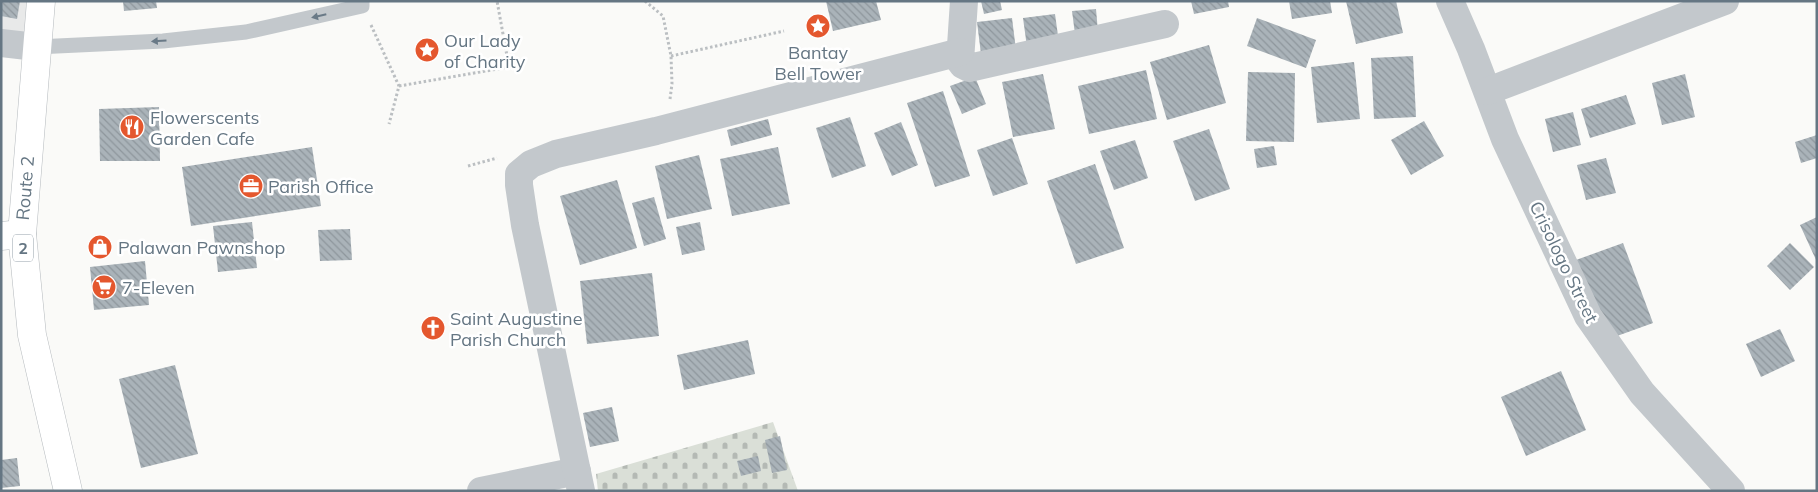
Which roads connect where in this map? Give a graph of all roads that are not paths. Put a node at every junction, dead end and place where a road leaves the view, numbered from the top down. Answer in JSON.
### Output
{"nodes":[{"id":1,"x":41,"y":1,"type":"edge"},
{"id":2,"x":964,"y":1,"type":"edge"},
{"id":3,"x":1450,"y":1,"type":"edge"},
{"id":4,"x":1725,"y":1,"type":"edge"},
{"id":5,"x":362,"y":4,"type":"edge"},
{"id":6,"x":1165,"y":24,"type":"dead end"},
{"id":7,"x":1,"y":43,"type":"edge"},
{"id":8,"x":36,"y":47,"type":"junction"},
{"id":9,"x":960,"y":57,"type":"junction"},
{"id":10,"x":1488,"y":91,"type":"junction"},
{"id":11,"x":11,"y":235,"type":"edge"},
{"id":12,"x":579,"y":481,"type":"edge"},
{"id":13,"x":68,"y":491,"type":"edge"},
{"id":14,"x":481,"y":491,"type":"edge"},
{"id":15,"x":1731,"y":491,"type":"edge"}],
"edges":[{"from":1,"to":8,"type":"highway","name":"Route 2","number":"2"},
{"from":2,"to":9,"type":"street"},
{"from":3,"to":10,"type":"street","name":"Crisologo Street"},
{"from":4,"to":10,"type":"street"},
{"from":5,"to":8,"type":"lane","one_way":true},
{"from":6,"to":9,"type":"street"},
{"from":7,"to":8,"type":"street"},
{"from":8,"to":11,"type":"highway","name":"Route 2","number":"2"},
{"from":9,"to":12,"type":"street"},
{"from":10,"to":15,"type":"street","name":"Crisologo Street"},
{"from":11,"to":13,"type":"highway","name":"Route 2","number":"2"},
{"from":12,"to":14,"type":"street"}]}
